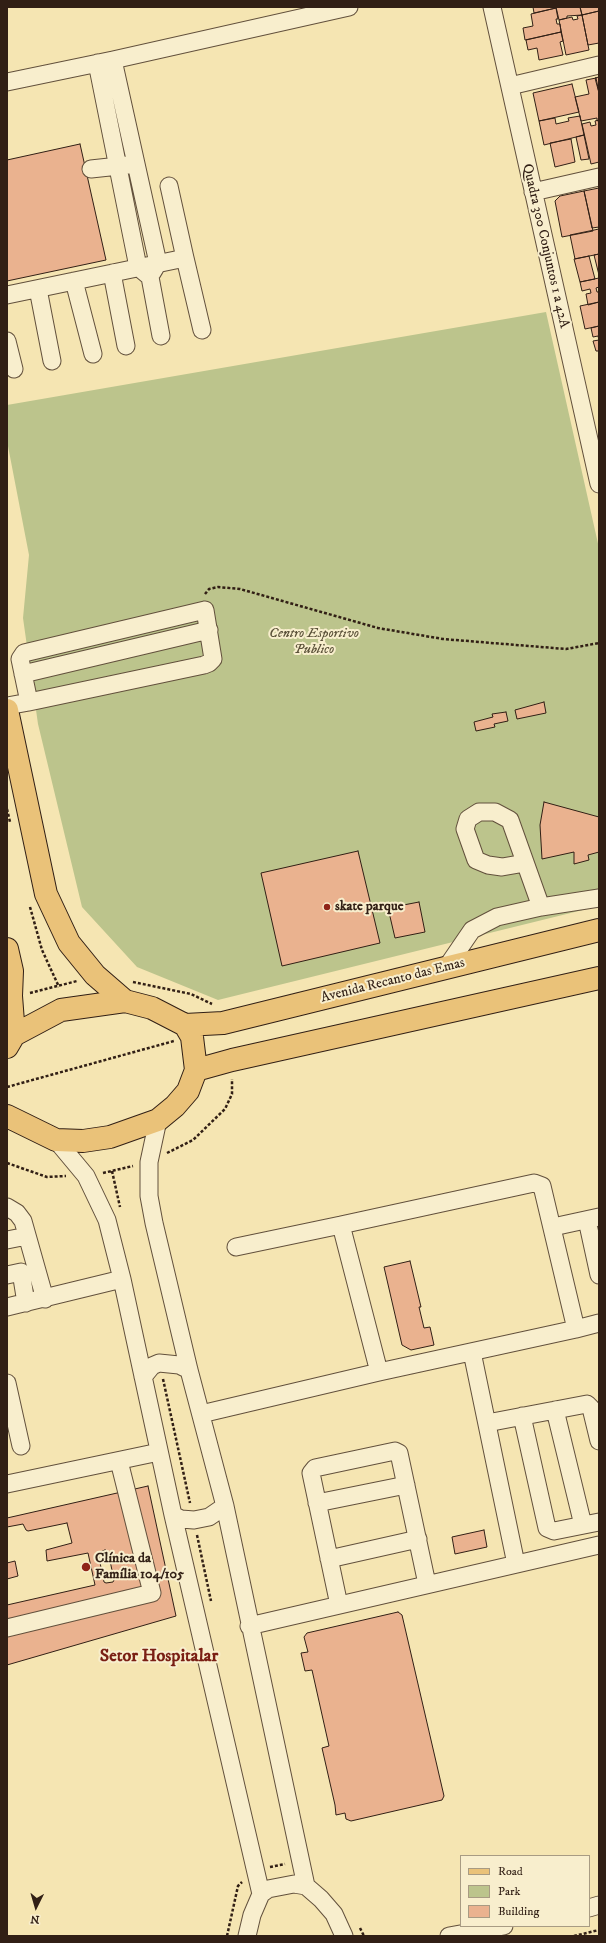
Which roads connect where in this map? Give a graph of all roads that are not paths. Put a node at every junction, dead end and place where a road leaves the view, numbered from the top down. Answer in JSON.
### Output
{"nodes":[{"id":1,"x":349,"y":7,"type":"edge"},
{"id":2,"x":492,"y":7,"type":"edge"},
{"id":3,"x":105,"y":61,"type":"junction"},
{"id":4,"x":599,"y":66,"type":"edge"},
{"id":5,"x":7,"y":82,"type":"edge"},
{"id":6,"x":510,"y":86,"type":"junction"},
{"id":7,"x":136,"y":164,"type":"junction"},
{"id":8,"x":118,"y":166,"type":"junction"},
{"id":9,"x":91,"y":169,"type":"dead end"},
{"id":10,"x":599,"y":177,"type":"edge"},
{"id":11,"x":169,"y":186,"type":"dead end"},
{"id":12,"x":533,"y":192,"type":"junction"},
{"id":13,"x":185,"y":258,"type":"junction"},
{"id":14,"x":148,"y":269,"type":"junction"},
{"id":15,"x":112,"y":273,"type":"junction"},
{"id":16,"x":74,"y":281,"type":"junction"},
{"id":17,"x":38,"y":289,"type":"junction"},
{"id":18,"x":7,"y":295,"type":"edge"},
{"id":19,"x":202,"y":330,"type":"dead end"},
{"id":20,"x":162,"y":336,"type":"dead end"},
{"id":21,"x":7,"y":341,"type":"edge"},
{"id":22,"x":126,"y":346,"type":"dead end"},
{"id":23,"x":93,"y":354,"type":"dead end"},
{"id":24,"x":52,"y":361,"type":"dead end"},
{"id":25,"x":14,"y":368,"type":"dead end"},
{"id":26,"x":599,"y":481,"type":"edge"},
{"id":27,"x":209,"y":630,"type":"junction"},
{"id":28,"x":23,"y":674,"type":"junction"},
{"id":29,"x":29,"y":702,"type":"junction"},
{"id":30,"x":7,"y":706,"type":"edge"},
{"id":31,"x":7,"y":710,"type":"edge"},
{"id":32,"x":525,"y":863,"type":"dead end"},
{"id":33,"x":599,"y":898,"type":"edge"},
{"id":34,"x":541,"y":907,"type":"junction"},
{"id":35,"x":599,"y":930,"type":"edge"},
{"id":36,"x":7,"y":948,"type":"edge"},
{"id":37,"x":446,"y":968,"type":"junction"},
{"id":38,"x":599,"y":978,"type":"edge"},
{"id":39,"x":127,"y":991,"type":"junction"},
{"id":40,"x":188,"y":1031,"type":"junction"},
{"id":41,"x":10,"y":1041,"type":"edge"},
{"id":42,"x":196,"y":1070,"type":"junction"},
{"id":43,"x":7,"y":1117,"type":"edge"},
{"id":44,"x":158,"y":1120,"type":"junction"},
{"id":45,"x":56,"y":1140,"type":"junction"},
{"id":46,"x":7,"y":1207,"type":"edge"},
{"id":47,"x":593,"y":1218,"type":"edge"},
{"id":48,"x":341,"y":1225,"type":"junction"},
{"id":49,"x":553,"y":1227,"type":"junction"},
{"id":50,"x":27,"y":1236,"type":"junction"},
{"id":51,"x":7,"y":1240,"type":"edge"},
{"id":52,"x":236,"y":1247,"type":"dead end"},
{"id":53,"x":596,"y":1251,"type":"edge"},
{"id":54,"x":22,"y":1272,"type":"edge"},
{"id":55,"x":599,"y":1275,"type":"edge"},
{"id":56,"x":122,"y":1279,"type":"junction"},
{"id":57,"x":45,"y":1299,"type":"junction"},
{"id":58,"x":26,"y":1303,"type":"junction"},
{"id":59,"x":7,"y":1308,"type":"edge"},
{"id":60,"x":599,"y":1323,"type":"edge"},
{"id":61,"x":576,"y":1329,"type":"junction"},
{"id":62,"x":472,"y":1352,"type":"junction"},
{"id":63,"x":189,"y":1370,"type":"junction"},
{"id":64,"x":379,"y":1372,"type":"junction"},
{"id":65,"x":143,"y":1377,"type":"junction"},
{"id":66,"x":8,"y":1391,"type":"edge"},
{"id":67,"x":555,"y":1410,"type":"junction"},
{"id":68,"x":200,"y":1414,"type":"junction"},
{"id":69,"x":522,"y":1416,"type":"junction"},
{"id":70,"x":487,"y":1423,"type":"junction"},
{"id":71,"x":599,"y":1441,"type":"edge"},
{"id":72,"x":21,"y":1446,"type":"dead end"},
{"id":73,"x":159,"y":1452,"type":"junction"},
{"id":74,"x":119,"y":1461,"type":"junction"},
{"id":75,"x":7,"y":1484,"type":"edge"},
{"id":76,"x":406,"y":1485,"type":"junction"},
{"id":77,"x":317,"y":1503,"type":"junction"},
{"id":78,"x":225,"y":1506,"type":"junction"},
{"id":79,"x":173,"y":1515,"type":"junction"},
{"id":80,"x":591,"y":1524,"type":"edge"},
{"id":81,"x":418,"y":1539,"type":"junction"},
{"id":82,"x":599,"y":1545,"type":"edge"},
{"id":83,"x":329,"y":1559,"type":"junction"},
{"id":84,"x":516,"y":1564,"type":"junction"},
{"id":85,"x":427,"y":1584,"type":"junction"},
{"id":86,"x":339,"y":1605,"type":"junction"},
{"id":87,"x":249,"y":1626,"type":"junction"},
{"id":88,"x":7,"y":1628,"type":"edge"},
{"id":89,"x":306,"y":1886,"type":"junction"},
{"id":90,"x":261,"y":1894,"type":"junction"},
{"id":91,"x":498,"y":1927,"type":"edge"},
{"id":92,"x":345,"y":1935,"type":"edge"},
{"id":93,"x":247,"y":1936,"type":"edge"},
{"id":94,"x":449,"y":1936,"type":"edge"}],
"edges":[{"from":1,"to":3,"type":"street"},
{"from":2,"to":6,"type":"street","name":"Quadra 300 Conjuntos 1 a 42A"},
{"from":3,"to":5,"type":"street"},
{"from":3,"to":7,"type":"street"},
{"from":3,"to":8,"type":"street"},
{"from":4,"to":6,"type":"street"},
{"from":6,"to":12,"type":"street","name":"Quadra 300 Conjuntos 1 a 42A"},
{"from":7,"to":8,"type":"street"},
{"from":7,"to":14,"type":"street"},
{"from":8,"to":9,"type":"street"},
{"from":8,"to":14,"type":"street"},
{"from":10,"to":12,"type":"street"},
{"from":11,"to":13,"type":"street"},
{"from":12,"to":26,"type":"street","name":"Quadra 300 Conjuntos 1 a 42A"},
{"from":13,"to":14,"type":"street"},
{"from":13,"to":19,"type":"street"},
{"from":14,"to":15,"type":"street"},
{"from":14,"to":20,"type":"street"},
{"from":15,"to":16,"type":"street"},
{"from":15,"to":22,"type":"street"},
{"from":16,"to":17,"type":"street"},
{"from":16,"to":23,"type":"street"},
{"from":17,"to":18,"type":"street"},
{"from":17,"to":24,"type":"street"},
{"from":21,"to":25,"type":"street"},
{"from":27,"to":28,"type":"street"},
{"from":27,"to":28,"type":"street"},
{"from":27,"to":29,"type":"street"},
{"from":28,"to":29,"type":"street"},
{"from":29,"to":30,"type":"street"},
{"from":31,"to":39,"type":"main road"},
{"from":32,"to":34,"type":"street"},
{"from":33,"to":34,"type":"street"},
{"from":34,"to":37,"type":"street"},
{"from":35,"to":37,"type":"main road","name":"Avenida Recanto das Emas"},
{"from":36,"to":41,"type":"main road"},
{"from":37,"to":40,"type":"main road","name":"Avenida Recanto das Emas"},
{"from":38,"to":42,"type":"main road"},
{"from":39,"to":40,"type":"main road"},
{"from":39,"to":41,"type":"main road"},
{"from":40,"to":42,"type":"main road"},
{"from":42,"to":44,"type":"main road"},
{"from":43,"to":45,"type":"main road"},
{"from":44,"to":45,"type":"main road"},
{"from":44,"to":63,"type":"street"},
{"from":45,"to":56,"type":"street"},
{"from":46,"to":50,"type":"street"},
{"from":47,"to":49,"type":"street"},
{"from":47,"to":53,"type":"street"},
{"from":48,"to":49,"type":"street"},
{"from":48,"to":52,"type":"street"},
{"from":48,"to":64,"type":"street"},
{"from":49,"to":61,"type":"street"},
{"from":50,"to":51,"type":"street"},
{"from":50,"to":54,"type":"street"},
{"from":53,"to":55,"type":"street"},
{"from":54,"to":57,"type":"street"},
{"from":54,"to":58,"type":"street"},
{"from":56,"to":57,"type":"street"},
{"from":56,"to":65,"type":"street"},
{"from":57,"to":58,"type":"street"},
{"from":58,"to":59,"type":"street"},
{"from":60,"to":61,"type":"street"},
{"from":61,"to":62,"type":"street"},
{"from":62,"to":64,"type":"street"},
{"from":62,"to":70,"type":"street"},
{"from":63,"to":65,"type":"street"},
{"from":63,"to":68,"type":"street"},
{"from":64,"to":68,"type":"street"},
{"from":65,"to":73,"type":"street"},
{"from":66,"to":72,"type":"street"},
{"from":67,"to":69,"type":"street"},
{"from":67,"to":71,"type":"street"},
{"from":67,"to":80,"type":"street"},
{"from":68,"to":78,"type":"street"},
{"from":69,"to":70,"type":"street"},
{"from":69,"to":80,"type":"street"},
{"from":70,"to":84,"type":"street"},
{"from":73,"to":74,"type":"street"},
{"from":73,"to":79,"type":"street"},
{"from":74,"to":75,"type":"street"},
{"from":74,"to":88,"type":"street"},
{"from":76,"to":77,"type":"street"},
{"from":76,"to":77,"type":"street"},
{"from":76,"to":81,"type":"street"},
{"from":77,"to":83,"type":"street"},
{"from":78,"to":79,"type":"street"},
{"from":78,"to":87,"type":"street"},
{"from":79,"to":90,"type":"street"},
{"from":81,"to":83,"type":"street"},
{"from":81,"to":85,"type":"street"},
{"from":82,"to":84,"type":"street"},
{"from":83,"to":86,"type":"street"},
{"from":84,"to":85,"type":"street"},
{"from":85,"to":86,"type":"street"},
{"from":86,"to":87,"type":"street"},
{"from":87,"to":89,"type":"street"},
{"from":89,"to":90,"type":"street"},
{"from":89,"to":92,"type":"street"},
{"from":90,"to":93,"type":"street"},
{"from":91,"to":94,"type":"street"}]}
